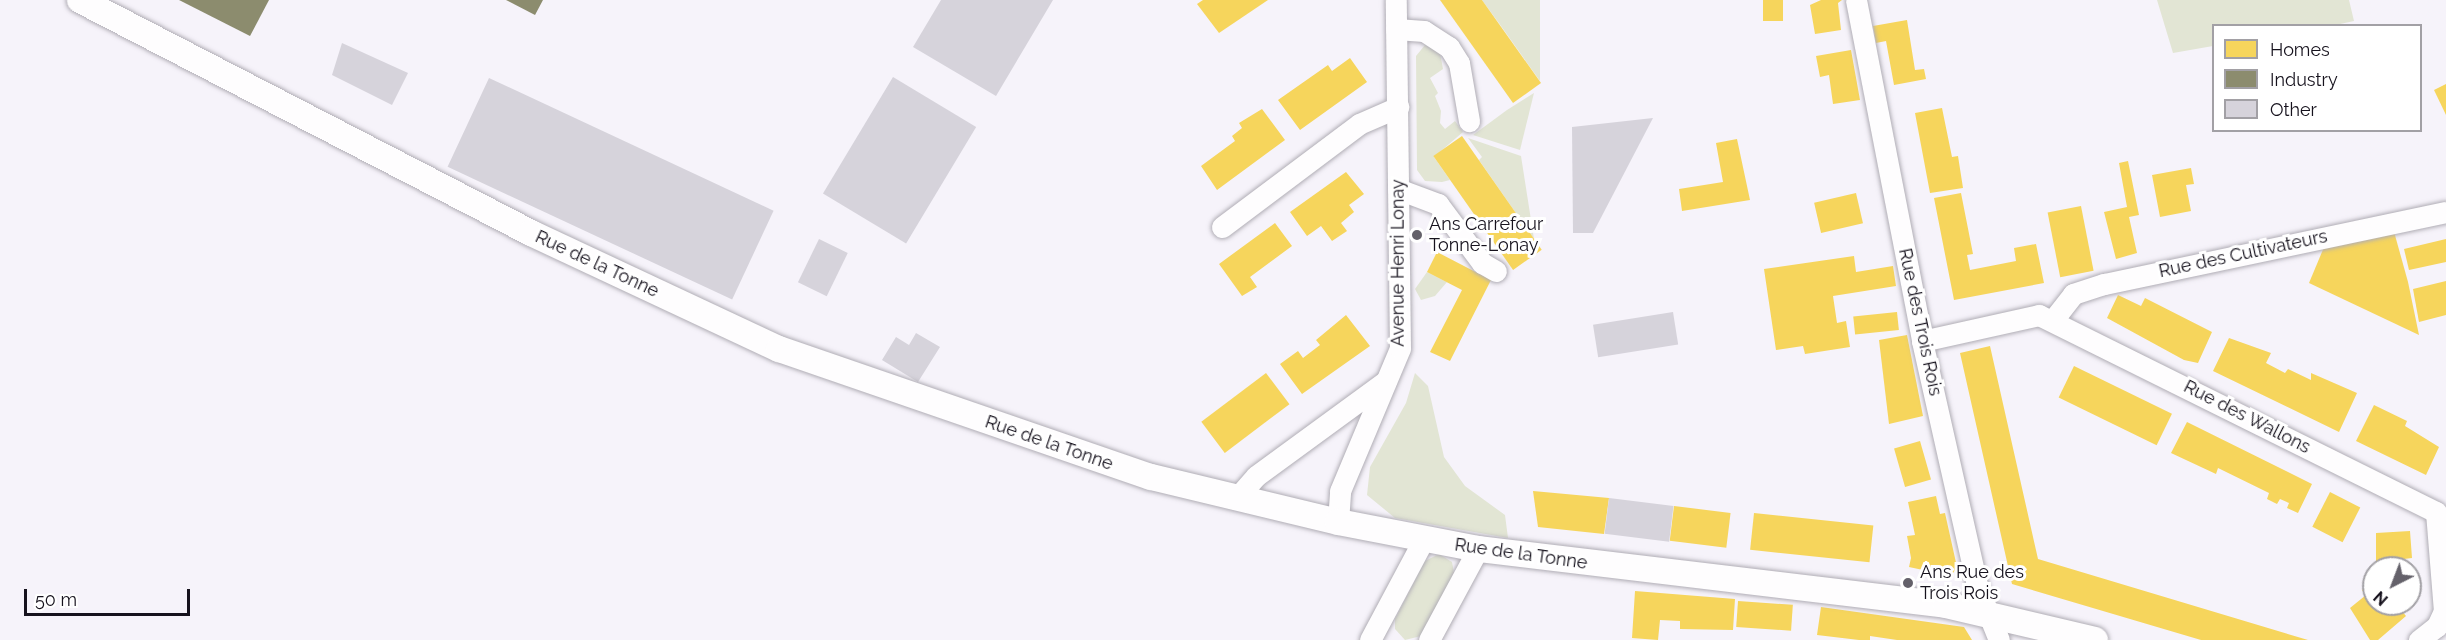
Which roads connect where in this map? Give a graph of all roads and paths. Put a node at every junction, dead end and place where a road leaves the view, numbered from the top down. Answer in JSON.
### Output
{"nodes":[{"id":1,"x":80,"y":0,"type":"edge"},
{"id":2,"x":1396,"y":0,"type":"edge"},
{"id":3,"x":1856,"y":0,"type":"edge"},
{"id":4,"x":1396,"y":29,"type":"junction"},
{"id":5,"x":1398,"y":107,"type":"junction"},
{"id":6,"x":1469,"y":122,"type":"dead end"},
{"id":7,"x":1398,"y":189,"type":"junction"},
{"id":8,"x":2446,"y":212,"type":"edge"},
{"id":9,"x":1222,"y":227,"type":"dead end"},
{"id":10,"x":1496,"y":272,"type":"dead end"},
{"id":11,"x":2053,"y":320,"type":"junction"},
{"id":12,"x":1922,"y":340,"type":"junction"},
{"id":13,"x":1387,"y":380,"type":"junction"},
{"id":14,"x":1236,"y":499,"type":"junction"},
{"id":15,"x":1338,"y":522,"type":"junction"},
{"id":16,"x":1424,"y":539,"type":"junction"},
{"id":17,"x":1478,"y":549,"type":"junction"},
{"id":18,"x":1985,"y":612,"type":"junction"},
{"id":19,"x":1374,"y":639,"type":"edge"},
{"id":20,"x":1429,"y":640,"type":"edge"},
{"id":21,"x":1999,"y":640,"type":"edge"},
{"id":22,"x":2095,"y":640,"type":"edge"},
{"id":23,"x":2419,"y":640,"type":"edge"}],
"edges":[{"from":1,"to":14,"type":"street","name":"Rue de la Tonne"},
{"from":2,"to":4,"type":"street","name":"Avenue Henri Lonay"},
{"from":3,"to":12,"type":"street","name":"Rue des Trois Rois"},
{"from":4,"to":5,"type":"street","name":"Avenue Henri Lonay"},
{"from":4,"to":6,"type":"street"},
{"from":5,"to":7,"type":"street","name":"Avenue Henri Lonay"},
{"from":5,"to":9,"type":"street"},
{"from":7,"to":10,"type":"street"},
{"from":7,"to":13,"type":"street","name":"Avenue Henri Lonay"},
{"from":8,"to":11,"type":"street","name":"Rue des Cultivateurs"},
{"from":11,"to":12,"type":"street","name":"Rue des Wallons"},
{"from":11,"to":23,"type":"street","name":"Rue des Wallons"},
{"from":12,"to":18,"type":"street","name":"Rue des Trois Rois"},
{"from":13,"to":14,"type":"street"},
{"from":13,"to":15,"type":"street","name":"Avenue Henri Lonay"},
{"from":14,"to":15,"type":"street","name":"Rue de la Tonne"},
{"from":15,"to":16,"type":"street","name":"Rue de la Tonne"},
{"from":16,"to":17,"type":"street","name":"Rue de la Tonne"},
{"from":16,"to":19,"type":"street"},
{"from":17,"to":18,"type":"street","name":"Rue de la Tonne"},
{"from":17,"to":20,"type":"street"},
{"from":18,"to":21,"type":"street","name":"Rue des Trois Rois"},
{"from":18,"to":22,"type":"street","name":"Rue de la Tonne"}]}
